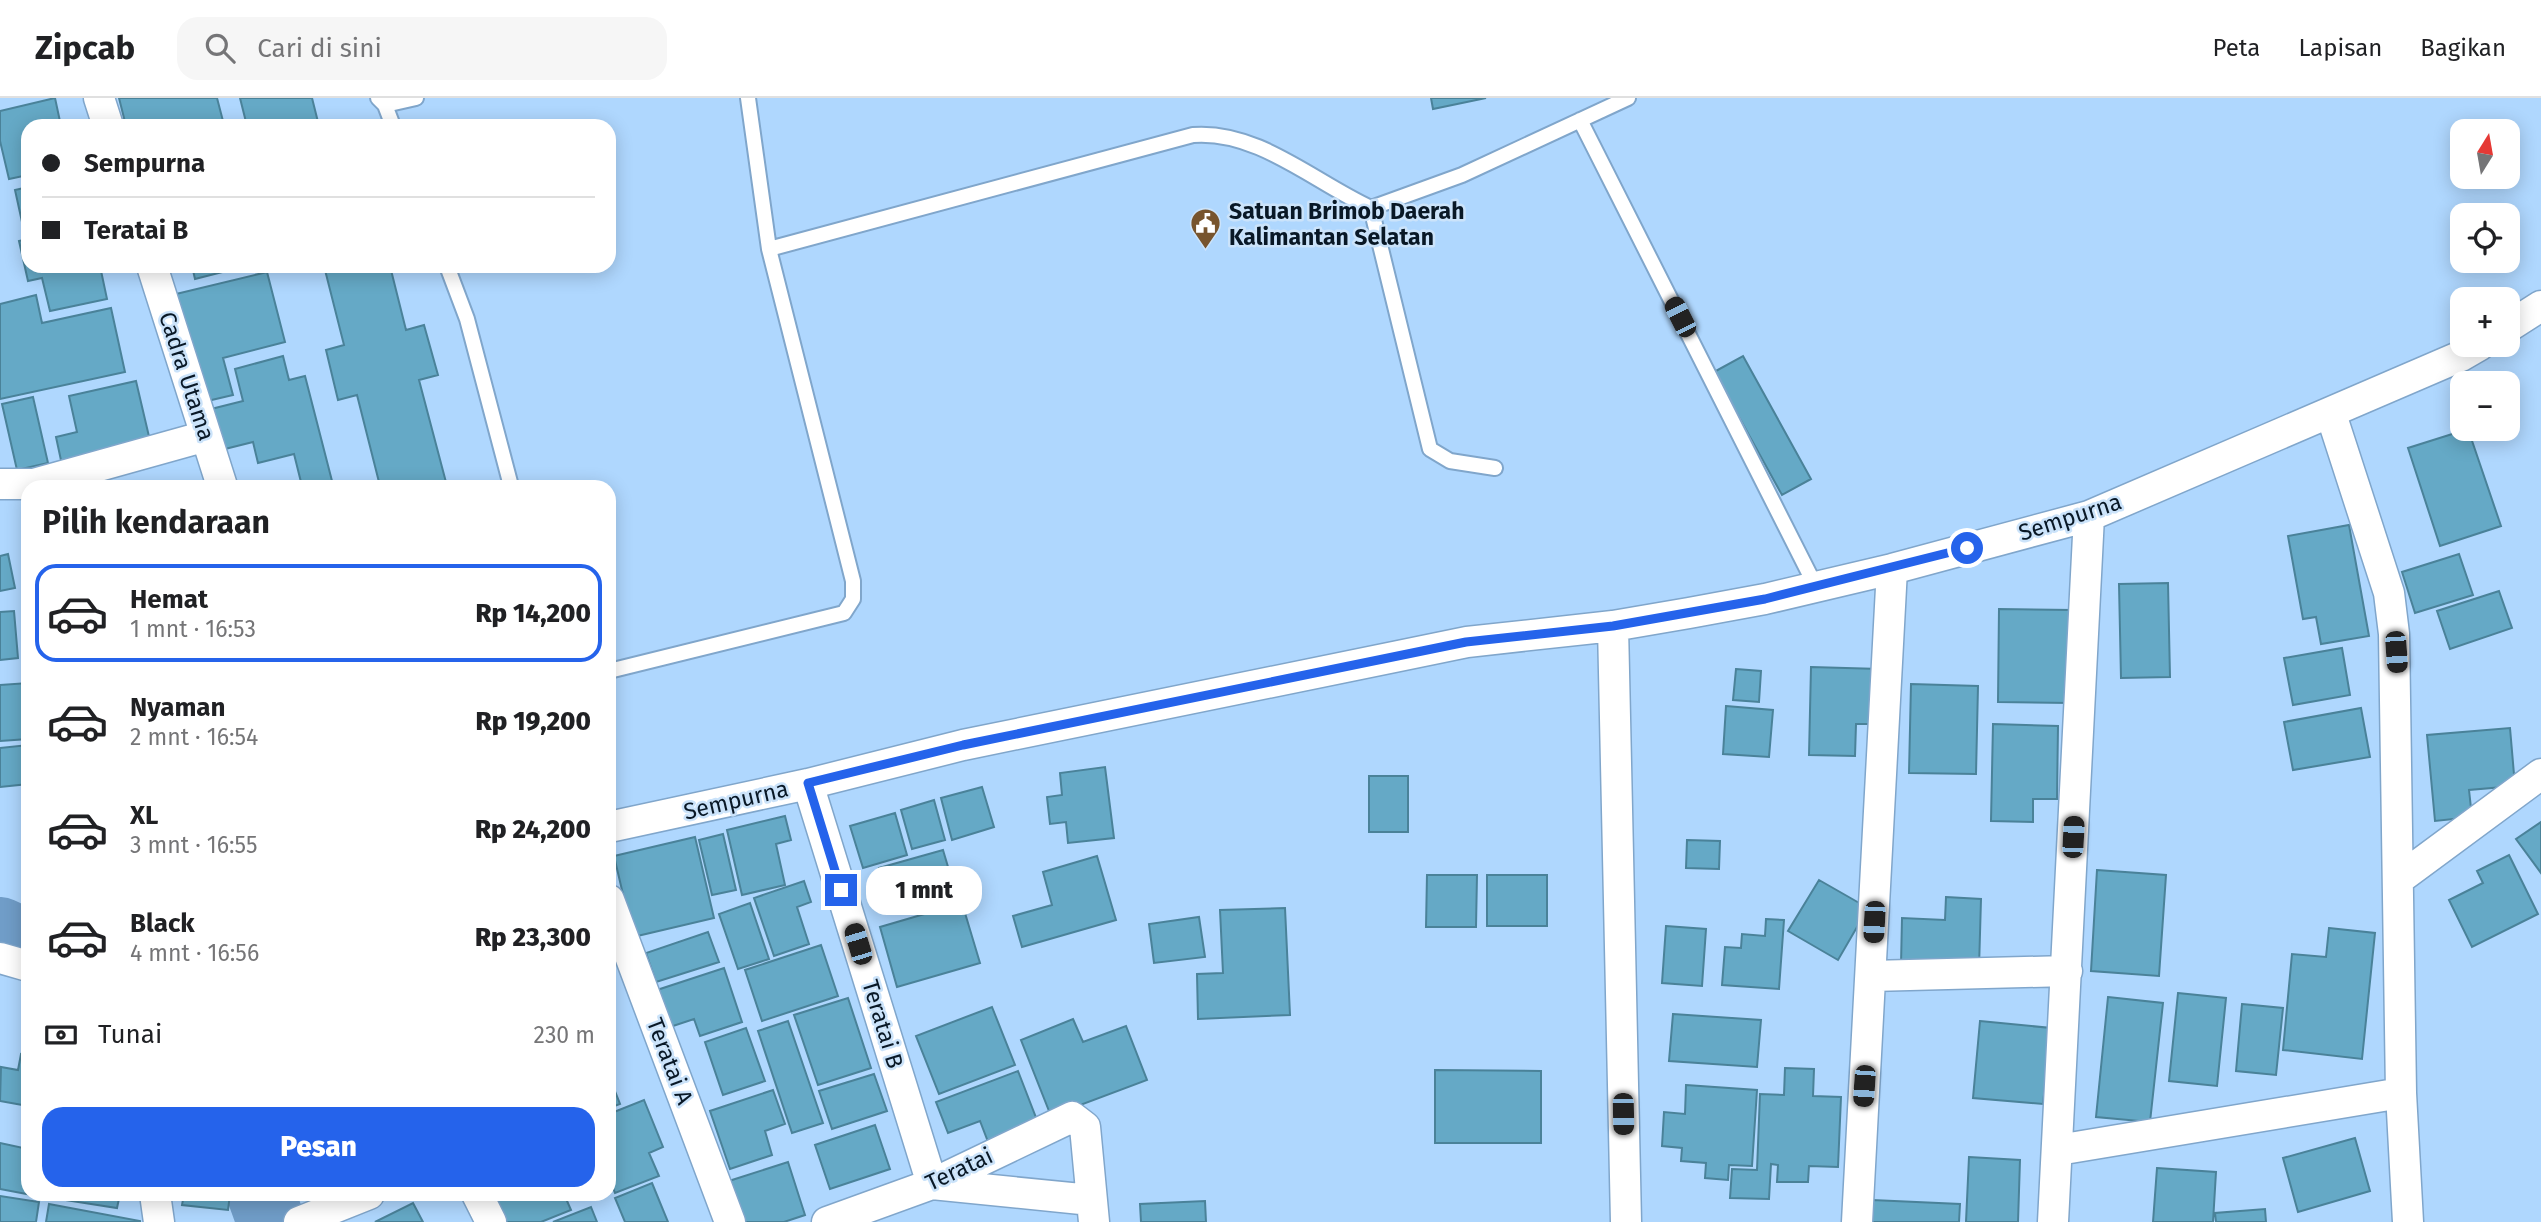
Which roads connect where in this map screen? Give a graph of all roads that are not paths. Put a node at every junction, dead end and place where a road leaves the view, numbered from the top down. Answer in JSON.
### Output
{"nodes":[{"id":1,"x":99,"y":98,"type":"edge"},
{"id":2,"x":416,"y":98,"type":"edge"},
{"id":3,"x":747,"y":98,"type":"edge"},
{"id":4,"x":1628,"y":98,"type":"edge"},
{"id":5,"x":381,"y":102,"type":"edge"},
{"id":6,"x":106,"y":119,"type":"edge"},
{"id":7,"x":390,"y":119,"type":"edge"},
{"id":8,"x":1580,"y":120,"type":"junction"},
{"id":9,"x":1371,"y":208,"type":"junction"},
{"id":10,"x":769,"y":249,"type":"junction"},
{"id":11,"x":154,"y":273,"type":"edge"},
{"id":12,"x":450,"y":273,"type":"edge"},
{"id":13,"x":2541,"y":306,"type":"edge"},
{"id":14,"x":2520,"y":319,"type":"edge"},
{"id":15,"x":2459,"y":357,"type":"edge"},
{"id":16,"x":2331,"y":414,"type":"junction"},
{"id":17,"x":206,"y":436,"type":"junction"},
{"id":18,"x":1495,"y":468,"type":"dead end"},
{"id":19,"x":52,"y":480,"type":"edge"},
{"id":20,"x":220,"y":480,"type":"edge"},
{"id":21,"x":509,"y":480,"type":"edge"},
{"id":22,"x":0,"y":484,"type":"edge"},
{"id":23,"x":21,"y":485,"type":"edge"},
{"id":24,"x":2089,"y":516,"type":"junction"},
{"id":25,"x":1892,"y":569,"type":"junction"},
{"id":26,"x":1816,"y":587,"type":"junction"},
{"id":27,"x":1613,"y":626,"type":"junction"},
{"id":28,"x":616,"y":669,"type":"edge"},
{"id":29,"x":2541,"y":774,"type":"edge"},
{"id":30,"x":808,"y":783,"type":"junction"},
{"id":31,"x":616,"y":825,"type":"edge"},
{"id":32,"x":2399,"y":879,"type":"junction"},
{"id":33,"x":616,"y":919,"type":"edge"},
{"id":34,"x":0,"y":958,"type":"edge"},
{"id":35,"x":21,"y":964,"type":"edge"},
{"id":36,"x":2067,"y":971,"type":"junction"},
{"id":37,"x":1871,"y":976,"type":"junction"},
{"id":38,"x":2401,"y":1093,"type":"junction"},
{"id":39,"x":2058,"y":1150,"type":"junction"},
{"id":40,"x":932,"y":1184,"type":"junction"},
{"id":41,"x":156,"y":1201,"type":"edge"},
{"id":42,"x":349,"y":1201,"type":"edge"},
{"id":43,"x":480,"y":1201,"type":"edge"},
{"id":44,"x":1092,"y":1211,"type":"edge"},
{"id":45,"x":835,"y":1221,"type":"edge"},
{"id":46,"x":159,"y":1222,"type":"edge"},
{"id":47,"x":299,"y":1222,"type":"edge"},
{"id":48,"x":491,"y":1222,"type":"edge"},
{"id":49,"x":730,"y":1222,"type":"edge"},
{"id":50,"x":1626,"y":1222,"type":"edge"},
{"id":51,"x":1857,"y":1222,"type":"edge"},
{"id":52,"x":2053,"y":1222,"type":"edge"},
{"id":53,"x":2407,"y":1222,"type":"edge"}],
"edges":[{"from":1,"to":6,"type":"street"},
{"from":2,"to":5,"type":"lane"},
{"from":3,"to":10,"type":"lane"},
{"from":4,"to":8,"type":"lane"},
{"from":5,"to":7,"type":"lane"},
{"from":8,"to":9,"type":"lane"},
{"from":8,"to":26,"type":"lane"},
{"from":9,"to":10,"type":"lane"},
{"from":9,"to":18,"type":"lane"},
{"from":10,"to":28,"type":"lane"},
{"from":11,"to":17,"type":"street","name":"Cadra Utama"},
{"from":12,"to":21,"type":"lane"},
{"from":13,"to":14,"type":"street"},
{"from":15,"to":16,"type":"street","name":"Sempurna"},
{"from":16,"to":24,"type":"street","name":"Sempurna"},
{"from":16,"to":32,"type":"street"},
{"from":17,"to":19,"type":"street"},
{"from":17,"to":20,"type":"street","name":"Cadra Utama"},
{"from":22,"to":23,"type":"street"},
{"from":24,"to":25,"type":"street","name":"Sempurna"},
{"from":24,"to":36,"type":"street"},
{"from":25,"to":26,"type":"street","name":"Sempurna"},
{"from":25,"to":37,"type":"street"},
{"from":26,"to":27,"type":"street","name":"Sempurna"},
{"from":27,"to":30,"type":"street","name":"Sempurna"},
{"from":27,"to":50,"type":"street"},
{"from":29,"to":32,"type":"street"},
{"from":30,"to":31,"type":"street","name":"Sempurna"},
{"from":30,"to":40,"type":"street","name":"Teratai B"},
{"from":32,"to":38,"type":"street"},
{"from":33,"to":49,"type":"street","name":"Teratai A"},
{"from":34,"to":35,"type":"street"},
{"from":36,"to":37,"type":"street"},
{"from":36,"to":39,"type":"street"},
{"from":37,"to":51,"type":"street"},
{"from":38,"to":39,"type":"street"},
{"from":38,"to":53,"type":"street"},
{"from":39,"to":52,"type":"street"},
{"from":40,"to":44,"type":"street"},
{"from":40,"to":44,"type":"street","name":"Teratai"},
{"from":40,"to":45,"type":"street","name":"Teratai"},
{"from":41,"to":46,"type":"street"},
{"from":42,"to":47,"type":"street"},
{"from":43,"to":48,"type":"street"}]}
